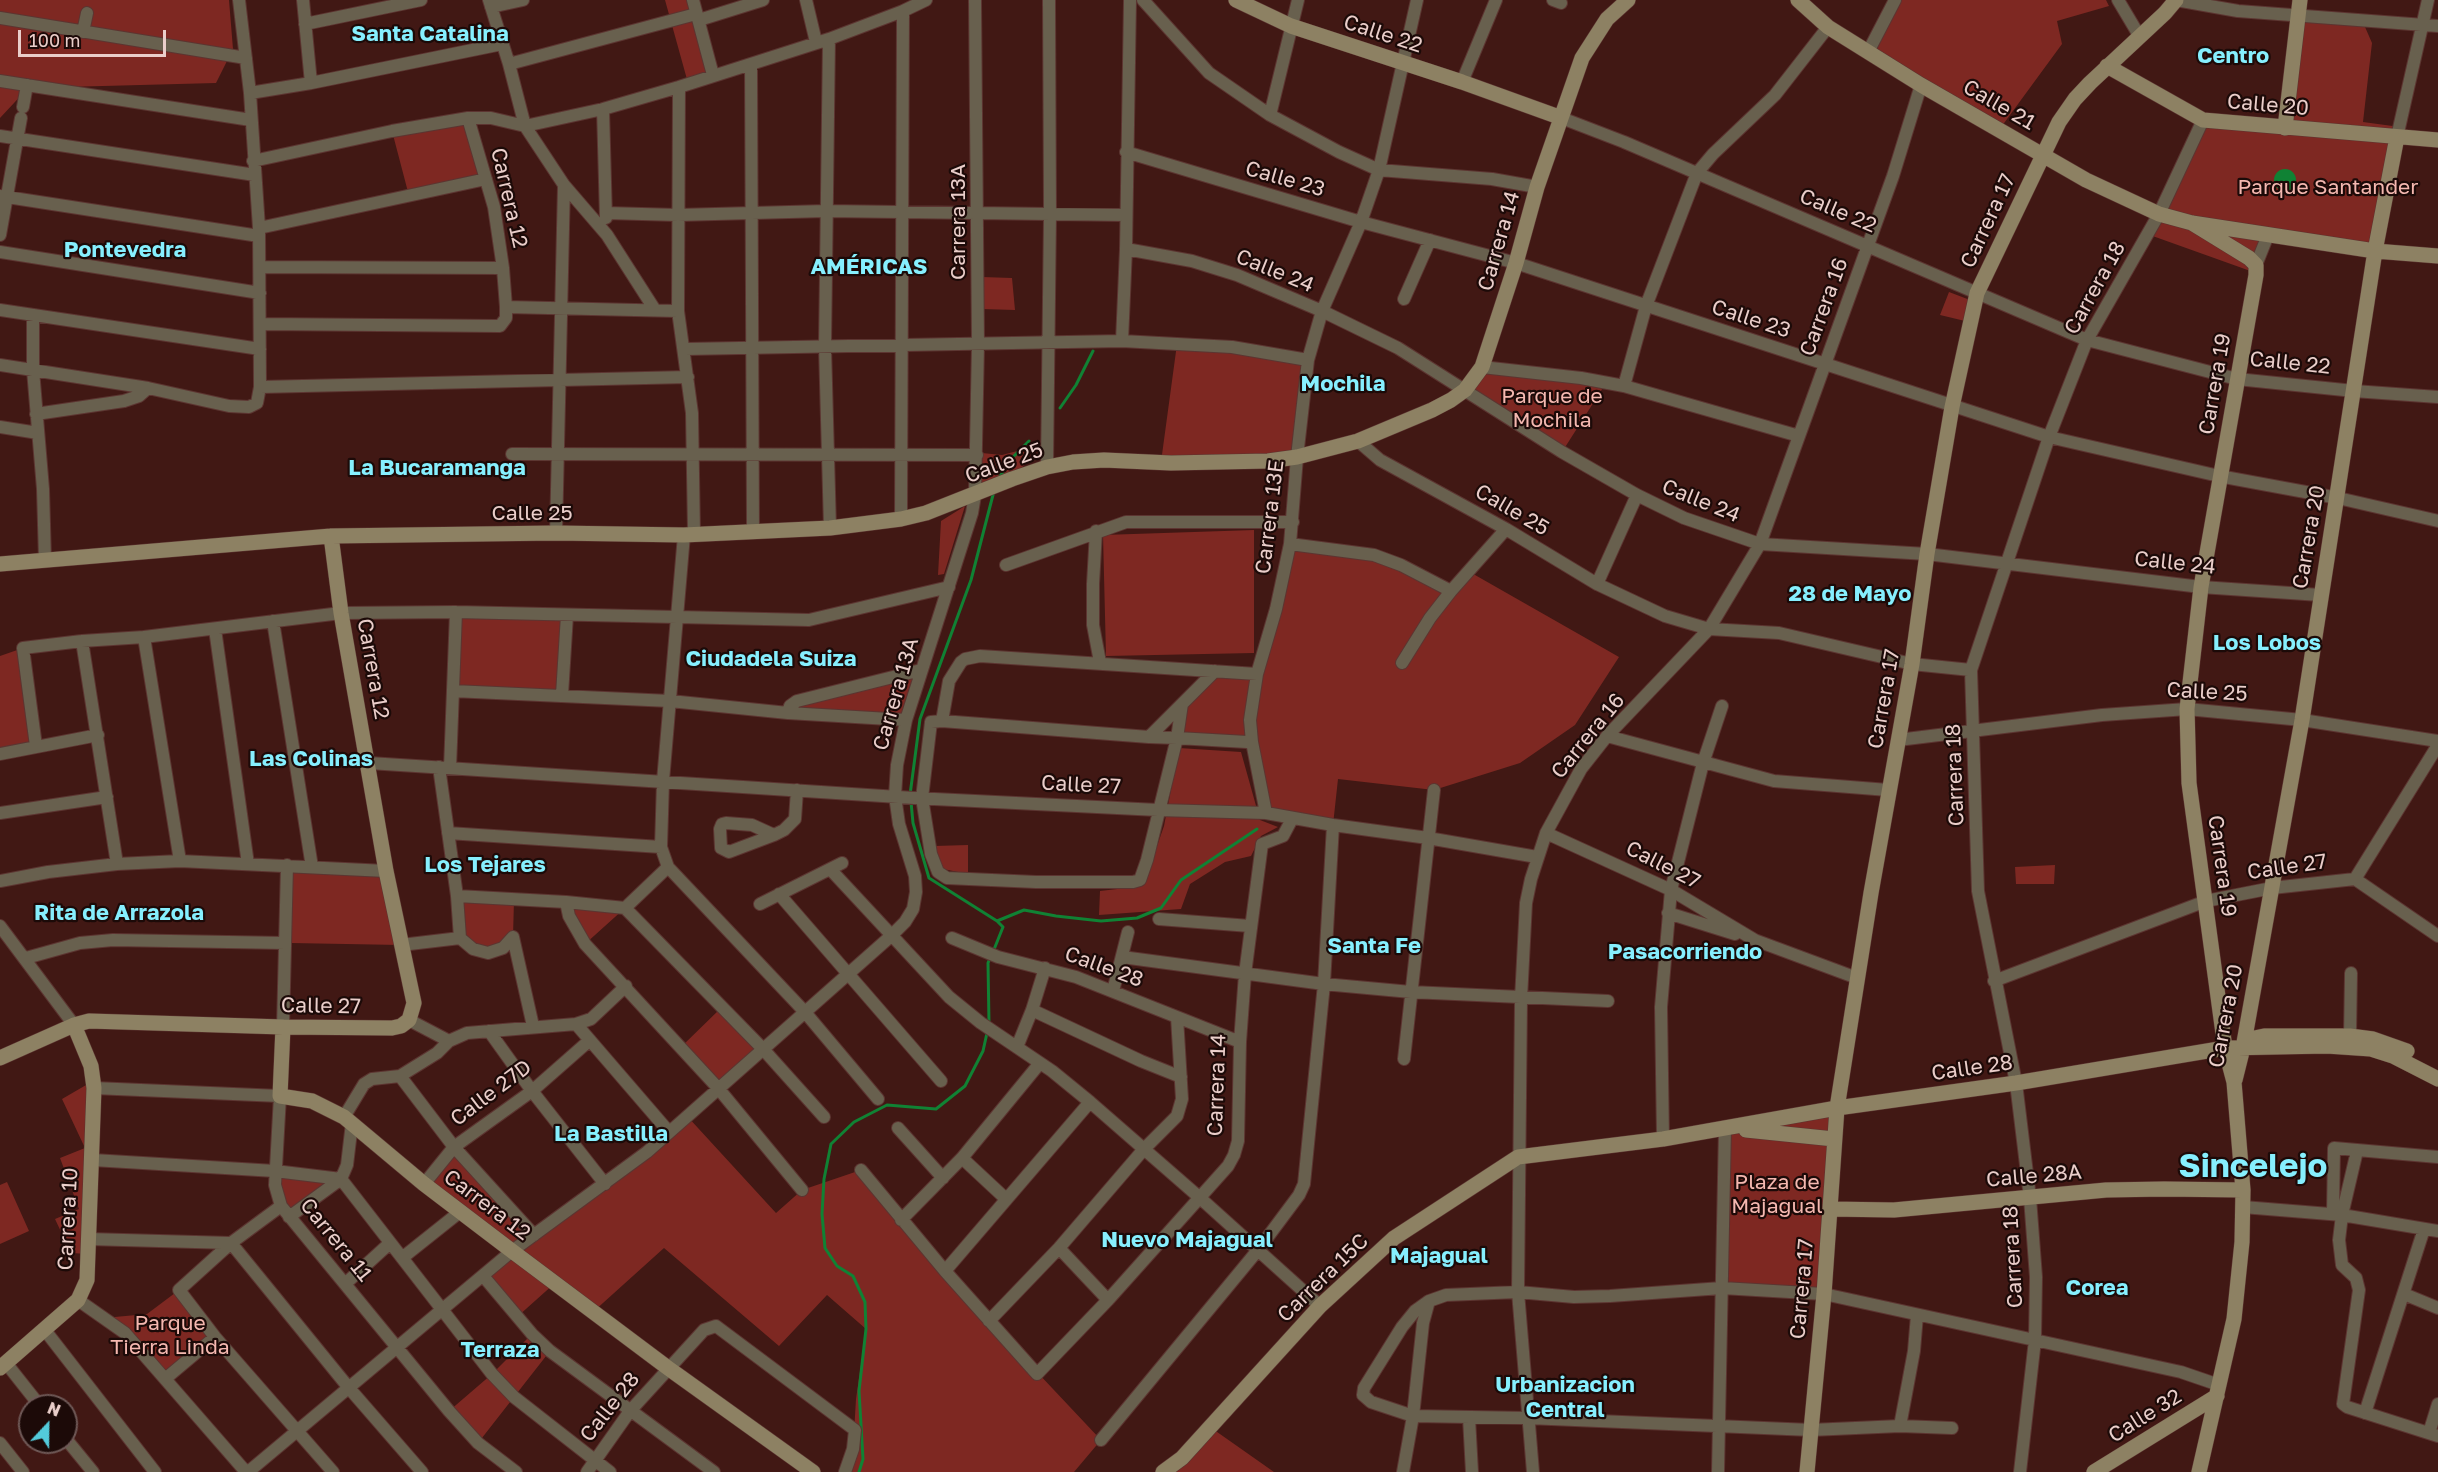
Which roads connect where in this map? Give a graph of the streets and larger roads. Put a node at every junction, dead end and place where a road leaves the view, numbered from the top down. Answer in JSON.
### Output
{"nodes":[{"id":1,"x":239,"y":0,"type":"edge"},
{"id":2,"x":303,"y":0,"type":"edge"},
{"id":3,"x":421,"y":0,"type":"edge"},
{"id":4,"x":523,"y":0,"type":"edge"},
{"id":5,"x":693,"y":0,"type":"edge"},
{"id":6,"x":763,"y":0,"type":"edge"},
{"id":7,"x":806,"y":0,"type":"edge"},
{"id":8,"x":926,"y":0,"type":"edge"},
{"id":9,"x":975,"y":0,"type":"edge"},
{"id":10,"x":1049,"y":0,"type":"edge"},
{"id":11,"x":1130,"y":0,"type":"edge"},
{"id":12,"x":1143,"y":0,"type":"edge"},
{"id":13,"x":1236,"y":0,"type":"edge"},
{"id":14,"x":1298,"y":0,"type":"edge"},
{"id":15,"x":1418,"y":0,"type":"edge"},
{"id":16,"x":1496,"y":0,"type":"edge"},
{"id":17,"x":1628,"y":0,"type":"edge"},
{"id":18,"x":1895,"y":0,"type":"edge"},
{"id":19,"x":2118,"y":0,"type":"edge"},
{"id":20,"x":2176,"y":0,"type":"edge"},
{"id":21,"x":2428,"y":0,"type":"edge"},
{"id":22,"x":1800,"y":1,"type":"edge"},
{"id":23,"x":490,"y":4,"type":"edge"},
{"id":24,"x":2299,"y":7,"type":"edge"},
{"id":25,"x":903,"y":11,"type":"junction"},
{"id":26,"x":87,"y":13,"type":"dead end"},
{"id":27,"x":698,"y":17,"type":"junction"},
{"id":28,"x":0,"y":18,"type":"edge"},
{"id":29,"x":305,"y":24,"type":"junction"},
{"id":30,"x":2423,"y":25,"type":"junction"},
{"id":31,"x":1290,"y":26,"type":"junction"},
{"id":32,"x":2438,"y":26,"type":"edge"},
{"id":33,"x":1828,"y":27,"type":"junction"},
{"id":34,"x":83,"y":32,"type":"junction"},
{"id":35,"x":2140,"y":37,"type":"junction"},
{"id":36,"x":829,"y":39,"type":"junction"},
{"id":37,"x":816,"y":42,"type":"junction"},
{"id":38,"x":502,"y":44,"type":"junction"},
{"id":39,"x":1868,"y":52,"type":"junction"},
{"id":40,"x":246,"y":58,"type":"junction"},
{"id":41,"x":1404,"y":63,"type":"junction"},
{"id":42,"x":509,"y":64,"type":"junction"},
{"id":43,"x":751,"y":64,"type":"junction"},
{"id":44,"x":2107,"y":66,"type":"junction"},
{"id":45,"x":713,"y":75,"type":"junction"},
{"id":46,"x":0,"y":81,"type":"edge"},
{"id":47,"x":1462,"y":82,"type":"junction"},
{"id":48,"x":311,"y":83,"type":"junction"},
{"id":49,"x":27,"y":85,"type":"junction"},
{"id":50,"x":1921,"y":85,"type":"junction"},
{"id":51,"x":679,"y":87,"type":"junction"},
{"id":52,"x":250,"y":93,"type":"junction"},
{"id":53,"x":603,"y":108,"type":"junction"},
{"id":54,"x":1270,"y":115,"type":"junction"},
{"id":55,"x":1560,"y":117,"type":"junction"},
{"id":56,"x":468,"y":118,"type":"junction"},
{"id":57,"x":250,"y":120,"type":"junction"},
{"id":58,"x":2203,"y":120,"type":"junction"},
{"id":59,"x":525,"y":126,"type":"junction"},
{"id":60,"x":2284,"y":128,"type":"junction"},
{"id":61,"x":0,"y":136,"type":"edge"},
{"id":62,"x":2397,"y":137,"type":"junction"},
{"id":63,"x":17,"y":139,"type":"junction"},
{"id":64,"x":2438,"y":140,"type":"edge"},
{"id":65,"x":1126,"y":152,"type":"junction"},
{"id":66,"x":2042,"y":154,"type":"junction"},
{"id":67,"x":253,"y":161,"type":"junction"},
{"id":68,"x":1380,"y":170,"type":"junction"},
{"id":69,"x":1698,"y":173,"type":"junction"},
{"id":70,"x":255,"y":175,"type":"junction"},
{"id":71,"x":486,"y":179,"type":"junction"},
{"id":72,"x":564,"y":185,"type":"junction"},
{"id":73,"x":1537,"y":187,"type":"junction"},
{"id":74,"x":3,"y":196,"type":"edge"},
{"id":75,"x":753,"y":212,"type":"junction"},
{"id":76,"x":826,"y":212,"type":"junction"},
{"id":77,"x":606,"y":213,"type":"junction"},
{"id":78,"x":903,"y":213,"type":"junction"},
{"id":79,"x":977,"y":214,"type":"junction"},
{"id":80,"x":1050,"y":214,"type":"junction"},
{"id":81,"x":2158,"y":214,"type":"junction"},
{"id":82,"x":678,"y":215,"type":"junction"},
{"id":83,"x":1125,"y":215,"type":"junction"},
{"id":84,"x":1361,"y":222,"type":"junction"},
{"id":85,"x":2192,"y":223,"type":"junction"},
{"id":86,"x":259,"y":232,"type":"junction"},
{"id":87,"x":0,"y":235,"type":"edge"},
{"id":88,"x":607,"y":235,"type":"junction"},
{"id":89,"x":2268,"y":235,"type":"junction"},
{"id":90,"x":1430,"y":240,"type":"junction"},
{"id":91,"x":1868,"y":246,"type":"junction"},
{"id":92,"x":1126,"y":249,"type":"junction"},
{"id":93,"x":2375,"y":251,"type":"junction"},
{"id":94,"x":0,"y":252,"type":"edge"},
{"id":95,"x":2438,"y":256,"type":"edge"},
{"id":96,"x":1516,"y":264,"type":"junction"},
{"id":97,"x":2256,"y":265,"type":"junction"},
{"id":98,"x":260,"y":267,"type":"junction"},
{"id":99,"x":503,"y":268,"type":"junction"},
{"id":100,"x":260,"y":293,"type":"junction"},
{"id":101,"x":1977,"y":293,"type":"junction"},
{"id":102,"x":1404,"y":298,"type":"dead end"},
{"id":103,"x":1646,"y":306,"type":"junction"},
{"id":104,"x":506,"y":307,"type":"junction"},
{"id":105,"x":561,"y":309,"type":"junction"},
{"id":106,"x":0,"y":310,"type":"edge"},
{"id":107,"x":655,"y":310,"type":"junction"},
{"id":108,"x":678,"y":311,"type":"junction"},
{"id":109,"x":1322,"y":311,"type":"junction"},
{"id":110,"x":33,"y":315,"type":"junction"},
{"id":111,"x":261,"y":324,"type":"junction"},
{"id":112,"x":2087,"y":339,"type":"junction"},
{"id":113,"x":1049,"y":341,"type":"junction"},
{"id":114,"x":1122,"y":341,"type":"junction"},
{"id":115,"x":978,"y":344,"type":"junction"},
{"id":116,"x":901,"y":345,"type":"junction"},
{"id":117,"x":752,"y":347,"type":"junction"},
{"id":118,"x":825,"y":347,"type":"junction"},
{"id":119,"x":260,"y":349,"type":"junction"},
{"id":120,"x":685,"y":349,"type":"junction"},
{"id":121,"x":1308,"y":360,"type":"junction"},
{"id":122,"x":1824,"y":364,"type":"junction"},
{"id":123,"x":0,"y":365,"type":"edge"},
{"id":124,"x":1482,"y":367,"type":"junction"},
{"id":125,"x":33,"y":370,"type":"junction"},
{"id":126,"x":688,"y":377,"type":"junction"},
{"id":127,"x":2237,"y":379,"type":"junction"},
{"id":128,"x":560,"y":382,"type":"junction"},
{"id":129,"x":1624,"y":386,"type":"junction"},
{"id":130,"x":260,"y":387,"type":"junction"},
{"id":131,"x":148,"y":388,"type":"junction"},
{"id":132,"x":1465,"y":390,"type":"junction"},
{"id":133,"x":2354,"y":391,"type":"junction"},
{"id":134,"x":2438,"y":397,"type":"edge"},
{"id":135,"x":1952,"y":407,"type":"junction"},
{"id":136,"x":36,"y":414,"type":"junction"},
{"id":137,"x":0,"y":427,"type":"edge"},
{"id":138,"x":38,"y":433,"type":"junction"},
{"id":139,"x":1799,"y":436,"type":"junction"},
{"id":140,"x":2049,"y":437,"type":"junction"},
{"id":141,"x":1358,"y":441,"type":"junction"},
{"id":142,"x":512,"y":454,"type":"dead end"},
{"id":143,"x":694,"y":454,"type":"junction"},
{"id":144,"x":753,"y":454,"type":"junction"},
{"id":145,"x":558,"y":455,"type":"junction"},
{"id":146,"x":828,"y":455,"type":"junction"},
{"id":147,"x":900,"y":455,"type":"junction"},
{"id":148,"x":977,"y":455,"type":"junction"},
{"id":149,"x":1297,"y":457,"type":"junction"},
{"id":150,"x":1047,"y":467,"type":"junction"},
{"id":151,"x":2219,"y":476,"type":"junction"},
{"id":152,"x":981,"y":492,"type":"junction"},
{"id":153,"x":1637,"y":495,"type":"junction"},
{"id":154,"x":2338,"y":498,"type":"junction"},
{"id":155,"x":901,"y":519,"type":"junction"},
{"id":156,"x":2438,"y":521,"type":"edge"},
{"id":157,"x":1293,"y":522,"type":"junction"},
{"id":158,"x":830,"y":528,"type":"junction"},
{"id":159,"x":1506,"y":529,"type":"junction"},
{"id":160,"x":1096,"y":531,"type":"junction"},
{"id":161,"x":753,"y":532,"type":"junction"},
{"id":162,"x":556,"y":533,"type":"junction"},
{"id":163,"x":689,"y":534,"type":"junction"},
{"id":164,"x":331,"y":536,"type":"junction"},
{"id":165,"x":1290,"y":544,"type":"junction"},
{"id":166,"x":1760,"y":544,"type":"junction"},
{"id":167,"x":1927,"y":554,"type":"junction"},
{"id":168,"x":45,"y":560,"type":"junction"},
{"id":169,"x":2008,"y":562,"type":"junction"},
{"id":170,"x":0,"y":564,"type":"edge"},
{"id":171,"x":1006,"y":565,"type":"dead end"},
{"id":172,"x":1597,"y":584,"type":"junction"},
{"id":173,"x":949,"y":587,"type":"junction"},
{"id":174,"x":2201,"y":587,"type":"junction"},
{"id":175,"x":1451,"y":591,"type":"junction"},
{"id":176,"x":2320,"y":595,"type":"junction"},
{"id":177,"x":456,"y":612,"type":"junction"},
{"id":178,"x":341,"y":613,"type":"junction"},
{"id":179,"x":567,"y":615,"type":"junction"},
{"id":180,"x":677,"y":618,"type":"junction"},
{"id":181,"x":273,"y":621,"type":"junction"},
{"id":182,"x":215,"y":629,"type":"junction"},
{"id":183,"x":1709,"y":629,"type":"junction"},
{"id":184,"x":144,"y":637,"type":"junction"},
{"id":185,"x":82,"y":641,"type":"junction"},
{"id":186,"x":1100,"y":662,"type":"junction"},
{"id":187,"x":1402,"y":663,"type":"dead end"},
{"id":188,"x":1912,"y":664,"type":"junction"},
{"id":189,"x":921,"y":670,"type":"junction"},
{"id":190,"x":1971,"y":670,"type":"junction"},
{"id":191,"x":1215,"y":672,"type":"junction"},
{"id":192,"x":1257,"y":674,"type":"junction"},
{"id":193,"x":453,"y":691,"type":"junction"},
{"id":194,"x":562,"y":696,"type":"junction"},
{"id":195,"x":670,"y":701,"type":"junction"},
{"id":196,"x":1182,"y":704,"type":"junction"},
{"id":197,"x":1722,"y":706,"type":"dead end"},
{"id":198,"x":2187,"y":709,"type":"junction"},
{"id":199,"x":788,"y":713,"type":"junction"},
{"id":200,"x":906,"y":720,"type":"junction"},
{"id":201,"x":2302,"y":720,"type":"junction"},
{"id":202,"x":942,"y":722,"type":"junction"},
{"id":203,"x":1974,"y":732,"type":"junction"},
{"id":204,"x":98,"y":735,"type":"junction"},
{"id":205,"x":1607,"y":736,"type":"junction"},
{"id":206,"x":1149,"y":737,"type":"junction"},
{"id":207,"x":1177,"y":738,"type":"junction"},
{"id":208,"x":1898,"y":740,"type":"junction"},
{"id":209,"x":1252,"y":742,"type":"junction"},
{"id":210,"x":2438,"y":743,"type":"edge"},
{"id":211,"x":36,"y":746,"type":"junction"},
{"id":212,"x":0,"y":754,"type":"edge"},
{"id":213,"x":369,"y":763,"type":"junction"},
{"id":214,"x":1703,"y":763,"type":"junction"},
{"id":215,"x":444,"y":768,"type":"junction"},
{"id":216,"x":663,"y":781,"type":"junction"},
{"id":217,"x":797,"y":790,"type":"junction"},
{"id":218,"x":1434,"y":790,"type":"dead end"},
{"id":219,"x":1888,"y":790,"type":"junction"},
{"id":220,"x":107,"y":797,"type":"junction"},
{"id":221,"x":908,"y":797,"type":"junction"},
{"id":222,"x":1158,"y":810,"type":"junction"},
{"id":223,"x":0,"y":813,"type":"edge"},
{"id":224,"x":1266,"y":813,"type":"junction"},
{"id":225,"x":1292,"y":819,"type":"junction"},
{"id":226,"x":1333,"y":825,"type":"junction"},
{"id":227,"x":448,"y":833,"type":"junction"},
{"id":228,"x":1546,"y":833,"type":"junction"},
{"id":229,"x":774,"y":835,"type":"dead end"},
{"id":230,"x":1428,"y":838,"type":"junction"},
{"id":231,"x":661,"y":847,"type":"junction"},
{"id":232,"x":1537,"y":857,"type":"junction"},
{"id":233,"x":180,"y":861,"type":"junction"},
{"id":234,"x":842,"y":862,"type":"dead end"},
{"id":235,"x":117,"y":864,"type":"junction"},
{"id":236,"x":248,"y":864,"type":"junction"},
{"id":237,"x":287,"y":865,"type":"junction"},
{"id":238,"x":312,"y":867,"type":"junction"},
{"id":239,"x":668,"y":867,"type":"junction"},
{"id":240,"x":830,"y":868,"type":"junction"},
{"id":241,"x":386,"y":871,"type":"junction"},
{"id":242,"x":2355,"y":879,"type":"junction"},
{"id":243,"x":0,"y":881,"type":"edge"},
{"id":244,"x":2272,"y":888,"type":"junction"},
{"id":245,"x":1671,"y":890,"type":"junction"},
{"id":246,"x":779,"y":894,"type":"junction"},
{"id":247,"x":457,"y":896,"type":"junction"},
{"id":248,"x":566,"y":902,"type":"junction"},
{"id":249,"x":2206,"y":902,"type":"junction"},
{"id":250,"x":760,"y":904,"type":"dead end"},
{"id":251,"x":626,"y":908,"type":"junction"},
{"id":252,"x":1668,"y":913,"type":"junction"},
{"id":253,"x":1159,"y":919,"type":"dead end"},
{"id":254,"x":0,"y":926,"type":"edge"},
{"id":255,"x":1251,"y":926,"type":"junction"},
{"id":256,"x":1128,"y":932,"type":"dead end"},
{"id":257,"x":891,"y":936,"type":"junction"},
{"id":258,"x":2438,"y":936,"type":"edge"},
{"id":259,"x":460,"y":938,"type":"junction"},
{"id":260,"x":952,"y":938,"type":"dead end"},
{"id":261,"x":1758,"y":942,"type":"junction"},
{"id":262,"x":285,"y":943,"type":"junction"},
{"id":263,"x":402,"y":945,"type":"junction"},
{"id":264,"x":1122,"y":957,"type":"junction"},
{"id":265,"x":26,"y":958,"type":"junction"},
{"id":266,"x":1045,"y":968,"type":"junction"},
{"id":267,"x":848,"y":973,"type":"junction"},
{"id":268,"x":2351,"y":973,"type":"dead end"},
{"id":269,"x":1245,"y":974,"type":"junction"},
{"id":270,"x":1857,"y":978,"type":"junction"},
{"id":271,"x":1994,"y":981,"type":"junction"},
{"id":272,"x":1324,"y":984,"type":"junction"},
{"id":273,"x":626,"y":986,"type":"junction"},
{"id":274,"x":1113,"y":991,"type":"junction"},
{"id":275,"x":1411,"y":992,"type":"junction"},
{"id":276,"x":1521,"y":999,"type":"junction"},
{"id":277,"x":1608,"y":1001,"type":"dead end"},
{"id":278,"x":1032,"y":1010,"type":"junction"},
{"id":279,"x":804,"y":1011,"type":"junction"},
{"id":280,"x":1177,"y":1017,"type":"junction"},
{"id":281,"x":409,"y":1020,"type":"junction"},
{"id":282,"x":74,"y":1024,"type":"junction"},
{"id":283,"x":576,"y":1024,"type":"junction"},
{"id":284,"x":533,"y":1026,"type":"junction"},
{"id":285,"x":283,"y":1027,"type":"junction"},
{"id":286,"x":489,"y":1031,"type":"junction"},
{"id":287,"x":2350,"y":1036,"type":"junction"},
{"id":288,"x":590,"y":1040,"type":"junction"},
{"id":289,"x":449,"y":1041,"type":"junction"},
{"id":290,"x":1239,"y":1042,"type":"junction"},
{"id":291,"x":2244,"y":1044,"type":"junction"},
{"id":292,"x":1017,"y":1047,"type":"junction"},
{"id":293,"x":2225,"y":1048,"type":"junction"},
{"id":294,"x":763,"y":1049,"type":"junction"},
{"id":295,"x":0,"y":1058,"type":"edge"},
{"id":296,"x":1404,"y":1059,"type":"dead end"},
{"id":297,"x":1040,"y":1063,"type":"junction"},
{"id":298,"x":2438,"y":1067,"type":"edge"},
{"id":299,"x":400,"y":1076,"type":"junction"},
{"id":300,"x":1181,"y":1077,"type":"junction"},
{"id":301,"x":2438,"y":1079,"type":"edge"},
{"id":302,"x":941,"y":1081,"type":"dead end"},
{"id":303,"x":2234,"y":1082,"type":"junction"},
{"id":304,"x":2016,"y":1083,"type":"junction"},
{"id":305,"x":94,"y":1088,"type":"junction"},
{"id":306,"x":718,"y":1088,"type":"junction"},
{"id":307,"x":532,"y":1092,"type":"junction"},
{"id":308,"x":280,"y":1096,"type":"junction"},
{"id":309,"x":878,"y":1099,"type":"dead end"},
{"id":310,"x":1090,"y":1102,"type":"junction"},
{"id":311,"x":1837,"y":1108,"type":"junction"},
{"id":312,"x":824,"y":1117,"type":"dead end"},
{"id":313,"x":348,"y":1120,"type":"junction"},
{"id":314,"x":898,"y":1128,"type":"dead end"},
{"id":315,"x":1725,"y":1128,"type":"junction"},
{"id":316,"x":669,"y":1132,"type":"junction"},
{"id":317,"x":1663,"y":1139,"type":"junction"},
{"id":318,"x":1834,"y":1139,"type":"junction"},
{"id":319,"x":454,"y":1147,"type":"junction"},
{"id":320,"x":1144,"y":1149,"type":"junction"},
{"id":321,"x":2357,"y":1150,"type":"junction"},
{"id":322,"x":1518,"y":1157,"type":"junction"},
{"id":323,"x":2438,"y":1157,"type":"edge"},
{"id":324,"x":962,"y":1158,"type":"junction"},
{"id":325,"x":93,"y":1160,"type":"junction"},
{"id":326,"x":861,"y":1170,"type":"dead end"},
{"id":327,"x":275,"y":1171,"type":"junction"},
{"id":328,"x":943,"y":1178,"type":"junction"},
{"id":329,"x":342,"y":1179,"type":"junction"},
{"id":330,"x":424,"y":1184,"type":"junction"},
{"id":331,"x":605,"y":1184,"type":"junction"},
{"id":332,"x":802,"y":1190,"type":"dead end"},
{"id":333,"x":2243,"y":1190,"type":"junction"},
{"id":334,"x":1199,"y":1197,"type":"junction"},
{"id":335,"x":2030,"y":1198,"type":"junction"},
{"id":336,"x":1006,"y":1199,"type":"junction"},
{"id":337,"x":282,"y":1206,"type":"junction"},
{"id":338,"x":2243,"y":1207,"type":"junction"},
{"id":339,"x":1830,"y":1209,"type":"junction"},
{"id":340,"x":461,"y":1211,"type":"junction"},
{"id":341,"x":2337,"y":1214,"type":"junction"},
{"id":342,"x":289,"y":1217,"type":"junction"},
{"id":343,"x":902,"y":1220,"type":"junction"},
{"id":344,"x":2434,"y":1228,"type":"edge"},
{"id":345,"x":534,"y":1235,"type":"junction"},
{"id":346,"x":88,"y":1239,"type":"junction"},
{"id":347,"x":231,"y":1243,"type":"junction"},
{"id":348,"x":390,"y":1243,"type":"junction"},
{"id":349,"x":1059,"y":1248,"type":"junction"},
{"id":350,"x":1258,"y":1250,"type":"junction"},
{"id":351,"x":512,"y":1251,"type":"junction"},
{"id":352,"x":402,"y":1258,"type":"junction"},
{"id":353,"x":945,"y":1271,"type":"junction"},
{"id":354,"x":483,"y":1277,"type":"junction"},
{"id":355,"x":345,"y":1284,"type":"junction"},
{"id":356,"x":1722,"y":1288,"type":"junction"},
{"id":357,"x":1518,"y":1293,"type":"junction"},
{"id":358,"x":1824,"y":1294,"type":"junction"},
{"id":359,"x":2404,"y":1294,"type":"junction"},
{"id":360,"x":78,"y":1300,"type":"junction"},
{"id":361,"x":1108,"y":1300,"type":"junction"},
{"id":362,"x":1429,"y":1301,"type":"junction"},
{"id":363,"x":1320,"y":1306,"type":"junction"},
{"id":364,"x":2438,"y":1308,"type":"edge"},
{"id":365,"x":444,"y":1310,"type":"junction"},
{"id":366,"x":1917,"y":1315,"type":"junction"},
{"id":367,"x":989,"y":1321,"type":"junction"},
{"id":368,"x":44,"y":1329,"type":"junction"},
{"id":369,"x":214,"y":1337,"type":"junction"},
{"id":370,"x":2035,"y":1340,"type":"junction"},
{"id":371,"x":397,"y":1347,"type":"junction"},
{"id":372,"x":3,"y":1366,"type":"edge"},
{"id":373,"x":668,"y":1368,"type":"junction"},
{"id":374,"x":165,"y":1379,"type":"junction"},
{"id":375,"x":349,"y":1388,"type":"junction"},
{"id":376,"x":2218,"y":1391,"type":"junction"},
{"id":377,"x":29,"y":1394,"type":"edge"},
{"id":378,"x":2438,"y":1404,"type":"edge"},
{"id":379,"x":630,"y":1411,"type":"junction"},
{"id":380,"x":2365,"y":1413,"type":"junction"},
{"id":381,"x":1413,"y":1416,"type":"junction"},
{"id":382,"x":1469,"y":1418,"type":"junction"},
{"id":383,"x":1528,"y":1418,"type":"junction"},
{"id":384,"x":1900,"y":1426,"type":"junction"},
{"id":385,"x":1719,"y":1427,"type":"junction"},
{"id":386,"x":1952,"y":1428,"type":"dead end"},
{"id":387,"x":297,"y":1430,"type":"junction"},
{"id":388,"x":1811,"y":1430,"type":"junction"},
{"id":389,"x":2433,"y":1434,"type":"edge"},
{"id":390,"x":1101,"y":1440,"type":"dead end"},
{"id":391,"x":0,"y":1443,"type":"edge"},
{"id":392,"x":78,"y":1454,"type":"edge"},
{"id":393,"x":595,"y":1461,"type":"junction"},
{"id":394,"x":1179,"y":1465,"type":"edge"},
{"id":395,"x":2101,"y":1470,"type":"edge"},
{"id":396,"x":23,"y":1472,"type":"edge"},
{"id":397,"x":93,"y":1472,"type":"edge"},
{"id":398,"x":155,"y":1472,"type":"edge"},
{"id":399,"x":247,"y":1472,"type":"edge"},
{"id":400,"x":333,"y":1472,"type":"edge"},
{"id":401,"x":422,"y":1472,"type":"edge"},
{"id":402,"x":516,"y":1472,"type":"edge"},
{"id":403,"x":587,"y":1472,"type":"edge"},
{"id":404,"x":610,"y":1472,"type":"edge"},
{"id":405,"x":714,"y":1472,"type":"edge"},
{"id":406,"x":813,"y":1472,"type":"edge"},
{"id":407,"x":845,"y":1472,"type":"edge"},
{"id":408,"x":1163,"y":1472,"type":"edge"},
{"id":409,"x":1403,"y":1472,"type":"edge"},
{"id":410,"x":1472,"y":1472,"type":"edge"},
{"id":411,"x":1533,"y":1472,"type":"edge"},
{"id":412,"x":1718,"y":1472,"type":"edge"},
{"id":413,"x":1807,"y":1472,"type":"edge"},
{"id":414,"x":2020,"y":1472,"type":"edge"},
{"id":415,"x":2199,"y":1472,"type":"edge"}],
"edges":[{"from":1,"to":40,"type":"street"},
{"from":2,"to":29,"type":"street"},
{"from":3,"to":29,"type":"street"},
{"from":4,"to":23,"type":"street"},
{"from":5,"to":27,"type":"street"},
{"from":6,"to":27,"type":"street"},
{"from":7,"to":37,"type":"street"},
{"from":8,"to":25,"type":"street"},
{"from":9,"to":79,"type":"street","name":"Carrera 13A"},
{"from":10,"to":80,"type":"street"},
{"from":11,"to":65,"type":"street"},
{"from":12,"to":54,"type":"street"},
{"from":13,"to":31,"type":"street","name":"Calle 22"},
{"from":14,"to":31,"type":"street"},
{"from":15,"to":41,"type":"street","name":"Carrera 13E"},
{"from":16,"to":47,"type":"street"},
{"from":17,"to":55,"type":"street","name":"Carrera 14"},
{"from":18,"to":39,"type":"street"},
{"from":19,"to":35,"type":"street"},
{"from":20,"to":24,"type":"street"},
{"from":20,"to":35,"type":"street","name":"Carrera 17"},
{"from":21,"to":30,"type":"street","name":"Carrera 20"},
{"from":22,"to":33,"type":"street","name":"Calle 21"},
{"from":23,"to":38,"type":"street"},
{"from":24,"to":30,"type":"street"},
{"from":24,"to":60,"type":"street"},
{"from":25,"to":36,"type":"street"},
{"from":25,"to":78,"type":"street"},
{"from":26,"to":34,"type":"street"},
{"from":27,"to":42,"type":"street"},
{"from":27,"to":45,"type":"street"},
{"from":28,"to":34,"type":"street"},
{"from":29,"to":48,"type":"street"},
{"from":30,"to":32,"type":"street"},
{"from":30,"to":62,"type":"street","name":"Carrera 20"},
{"from":31,"to":41,"type":"street","name":"Calle 22"},
{"from":31,"to":54,"type":"street"},
{"from":33,"to":39,"type":"street","name":"Calle 21"},
{"from":33,"to":69,"type":"street"},
{"from":34,"to":40,"type":"street"},
{"from":35,"to":44,"type":"street","name":"Carrera 17"},
{"from":36,"to":37,"type":"street"},
{"from":36,"to":76,"type":"street"},
{"from":37,"to":43,"type":"street"},
{"from":38,"to":42,"type":"street"},
{"from":38,"to":48,"type":"street"},
{"from":39,"to":50,"type":"street","name":"Calle 21"},
{"from":40,"to":52,"type":"street"},
{"from":41,"to":47,"type":"street","name":"Calle 22"},
{"from":41,"to":68,"type":"street","name":"Carrera 13E"},
{"from":42,"to":59,"type":"street"},
{"from":43,"to":45,"type":"street"},
{"from":43,"to":75,"type":"street"},
{"from":44,"to":58,"type":"street","name":"Calle 20"},
{"from":44,"to":66,"type":"street","name":"Carrera 17"},
{"from":45,"to":51,"type":"street"},
{"from":46,"to":49,"type":"street"},
{"from":47,"to":55,"type":"street","name":"Calle 22"},
{"from":48,"to":52,"type":"street"},
{"from":49,"to":57,"type":"street"},
{"from":49,"to":63,"type":"street"},
{"from":50,"to":66,"type":"street","name":"Calle 21"},
{"from":50,"to":91,"type":"street","name":"Carrera 16"},
{"from":51,"to":53,"type":"street"},
{"from":51,"to":82,"type":"street"},
{"from":52,"to":57,"type":"street"},
{"from":53,"to":59,"type":"street"},
{"from":53,"to":77,"type":"street"},
{"from":54,"to":68,"type":"street"},
{"from":55,"to":69,"type":"street","name":"Calle 22"},
{"from":55,"to":73,"type":"street","name":"Carrera 14"},
{"from":56,"to":59,"type":"street"},
{"from":56,"to":67,"type":"street"},
{"from":56,"to":71,"type":"street","name":"Carrera 12"},
{"from":57,"to":67,"type":"street"},
{"from":58,"to":60,"type":"street","name":"Calle 20"},
{"from":58,"to":81,"type":"street","name":"Carrera 18"},
{"from":59,"to":72,"type":"street"},
{"from":60,"to":62,"type":"street","name":"Calle 20"},
{"from":61,"to":63,"type":"street"},
{"from":62,"to":64,"type":"street","name":"Calle 20"},
{"from":62,"to":93,"type":"street","name":"Carrera 20"},
{"from":63,"to":70,"type":"street"},
{"from":63,"to":74,"type":"street"},
{"from":65,"to":83,"type":"street"},
{"from":65,"to":84,"type":"street","name":"Calle 23"},
{"from":66,"to":81,"type":"street","name":"Calle 21"},
{"from":66,"to":101,"type":"street","name":"Carrera 17"},
{"from":67,"to":70,"type":"street"},
{"from":68,"to":73,"type":"street"},
{"from":68,"to":84,"type":"street","name":"Carrera 13E"},
{"from":69,"to":91,"type":"street","name":"Calle 22"},
{"from":69,"to":103,"type":"street"},
{"from":70,"to":86,"type":"street"},
{"from":71,"to":86,"type":"street"},
{"from":71,"to":99,"type":"street","name":"Carrera 12"},
{"from":72,"to":88,"type":"street"},
{"from":72,"to":105,"type":"street"},
{"from":73,"to":96,"type":"street","name":"Carrera 14"},
{"from":74,"to":86,"type":"street"},
{"from":74,"to":87,"type":"street"},
{"from":75,"to":76,"type":"street"},
{"from":75,"to":82,"type":"street"},
{"from":75,"to":117,"type":"street"},
{"from":76,"to":78,"type":"street"},
{"from":76,"to":118,"type":"street"},
{"from":77,"to":82,"type":"street"},
{"from":77,"to":88,"type":"street"},
{"from":78,"to":79,"type":"street"},
{"from":78,"to":116,"type":"street"},
{"from":79,"to":80,"type":"street"},
{"from":79,"to":115,"type":"street","name":"Carrera 13A"},
{"from":80,"to":83,"type":"street"},
{"from":80,"to":113,"type":"street"},
{"from":81,"to":85,"type":"street","name":"Calle 21"},
{"from":81,"to":112,"type":"street","name":"Carrera 18"},
{"from":82,"to":108,"type":"street"},
{"from":83,"to":92,"type":"street"},
{"from":84,"to":90,"type":"street","name":"Calle 23"},
{"from":84,"to":109,"type":"street","name":"Carrera 13E"},
{"from":85,"to":89,"type":"street","name":"Calle 21"},
{"from":85,"to":97,"type":"street","name":"Calle 21"},
{"from":86,"to":98,"type":"street"},
{"from":88,"to":107,"type":"street"},
{"from":89,"to":93,"type":"street","name":"Calle 21"},
{"from":89,"to":97,"type":"street"},
{"from":90,"to":96,"type":"street","name":"Calle 23"},
{"from":90,"to":102,"type":"street"},
{"from":91,"to":101,"type":"street","name":"Calle 22"},
{"from":91,"to":122,"type":"street","name":"Carrera 16"},
{"from":92,"to":109,"type":"street","name":"Calle 24"},
{"from":92,"to":114,"type":"street"},
{"from":93,"to":95,"type":"street","name":"Calle 21"},
{"from":93,"to":133,"type":"street","name":"Carrera 20"},
{"from":94,"to":100,"type":"street"},
{"from":96,"to":103,"type":"street","name":"Calle 23"},
{"from":96,"to":124,"type":"street","name":"Carrera 14"},
{"from":97,"to":127,"type":"street","name":"Carrera 19"},
{"from":98,"to":99,"type":"street"},
{"from":98,"to":100,"type":"street"},
{"from":99,"to":104,"type":"street","name":"Carrera 12"},
{"from":100,"to":111,"type":"street"},
{"from":101,"to":112,"type":"street","name":"Calle 22"},
{"from":101,"to":135,"type":"street","name":"Carrera 17"},
{"from":103,"to":122,"type":"street","name":"Calle 23"},
{"from":103,"to":129,"type":"street"},
{"from":104,"to":105,"type":"street"},
{"from":104,"to":111,"type":"street","name":"Carrera 12"},
{"from":105,"to":107,"type":"street"},
{"from":105,"to":128,"type":"street"},
{"from":106,"to":110,"type":"street"},
{"from":107,"to":108,"type":"street"},
{"from":108,"to":120,"type":"street"},
{"from":109,"to":121,"type":"street","name":"Carrera 13E"},
{"from":109,"to":132,"type":"street","name":"Calle 24"},
{"from":110,"to":119,"type":"street"},
{"from":110,"to":125,"type":"street"},
{"from":111,"to":119,"type":"street"},
{"from":112,"to":127,"type":"street","name":"Calle 22"},
{"from":112,"to":140,"type":"street","name":"Carrera 18"},
{"from":113,"to":114,"type":"street"},
{"from":113,"to":115,"type":"street"},
{"from":113,"to":150,"type":"street"},
{"from":114,"to":121,"type":"street"},
{"from":115,"to":116,"type":"street"},
{"from":115,"to":148,"type":"street","name":"Carrera 13A"},
{"from":116,"to":118,"type":"street"},
{"from":116,"to":147,"type":"street"},
{"from":117,"to":118,"type":"street"},
{"from":117,"to":120,"type":"street"},
{"from":117,"to":144,"type":"street"},
{"from":118,"to":146,"type":"street"},
{"from":119,"to":130,"type":"street"},
{"from":120,"to":126,"type":"street"},
{"from":121,"to":149,"type":"street","name":"Carrera 13E"},
{"from":122,"to":135,"type":"street","name":"Calle 23"},
{"from":122,"to":139,"type":"street","name":"Carrera 16"},
{"from":123,"to":125,"type":"street"},
{"from":124,"to":129,"type":"street"},
{"from":124,"to":132,"type":"street","name":"Carrera 14"},
{"from":125,"to":131,"type":"street"},
{"from":125,"to":136,"type":"street"},
{"from":126,"to":128,"type":"street"},
{"from":126,"to":143,"type":"street"},
{"from":127,"to":133,"type":"street","name":"Calle 22"},
{"from":127,"to":151,"type":"street","name":"Carrera 19"},
{"from":128,"to":130,"type":"street"},
{"from":128,"to":145,"type":"street"},
{"from":129,"to":139,"type":"street"},
{"from":130,"to":131,"type":"street"},
{"from":131,"to":136,"type":"street"},
{"from":132,"to":141,"type":"street","name":"Carrera 14"},
{"from":132,"to":153,"type":"street","name":"Calle 24"},
{"from":133,"to":134,"type":"street","name":"Calle 22"},
{"from":133,"to":154,"type":"street","name":"Carrera 20"},
{"from":135,"to":140,"type":"street","name":"Calle 23"},
{"from":135,"to":167,"type":"street","name":"Carrera 17"},
{"from":136,"to":138,"type":"street"},
{"from":137,"to":138,"type":"street"},
{"from":138,"to":168,"type":"street"},
{"from":139,"to":166,"type":"street","name":"Carrera 16"},
{"from":140,"to":151,"type":"street","name":"Calle 23"},
{"from":140,"to":169,"type":"street","name":"Carrera 18"},
{"from":141,"to":149,"type":"street","name":"Calle 25"},
{"from":141,"to":159,"type":"street","name":"Calle 25"},
{"from":142,"to":145,"type":"street"},
{"from":143,"to":144,"type":"street"},
{"from":143,"to":145,"type":"street"},
{"from":143,"to":163,"type":"street"},
{"from":144,"to":146,"type":"street"},
{"from":144,"to":161,"type":"street"},
{"from":145,"to":162,"type":"street"},
{"from":146,"to":147,"type":"street"},
{"from":146,"to":158,"type":"street"},
{"from":147,"to":148,"type":"street"},
{"from":147,"to":155,"type":"street"},
{"from":148,"to":152,"type":"street","name":"Carrera 13A"},
{"from":149,"to":150,"type":"street","name":"Calle 25"},
{"from":149,"to":157,"type":"street","name":"Carrera 13E"},
{"from":150,"to":152,"type":"street","name":"Calle 25"},
{"from":151,"to":154,"type":"street","name":"Calle 23"},
{"from":151,"to":174,"type":"street","name":"Carrera 19"},
{"from":152,"to":155,"type":"street","name":"Calle 25"},
{"from":152,"to":173,"type":"street","name":"Carrera 13A"},
{"from":153,"to":166,"type":"street","name":"Calle 24"},
{"from":153,"to":172,"type":"street"},
{"from":154,"to":156,"type":"street","name":"Calle 23"},
{"from":154,"to":176,"type":"street","name":"Carrera 20"},
{"from":155,"to":158,"type":"street","name":"Calle 25"},
{"from":157,"to":160,"type":"street"},
{"from":157,"to":165,"type":"street","name":"Carrera 13E"},
{"from":158,"to":161,"type":"street","name":"Calle 25"},
{"from":159,"to":172,"type":"street","name":"Calle 25"},
{"from":159,"to":175,"type":"street"},
{"from":160,"to":171,"type":"street"},
{"from":160,"to":186,"type":"street"},
{"from":161,"to":163,"type":"street","name":"Calle 25"},
{"from":162,"to":163,"type":"street","name":"Calle 25"},
{"from":162,"to":164,"type":"street","name":"Calle 25"},
{"from":163,"to":180,"type":"street"},
{"from":164,"to":168,"type":"street","name":"Calle 25"},
{"from":164,"to":178,"type":"street","name":"Carrera 12"},
{"from":165,"to":175,"type":"street"},
{"from":165,"to":192,"type":"street","name":"Carrera 13E"},
{"from":166,"to":167,"type":"street","name":"Calle 24"},
{"from":166,"to":183,"type":"street","name":"Carrera 16"},
{"from":167,"to":169,"type":"street","name":"Calle 24"},
{"from":167,"to":188,"type":"street","name":"Carrera 17"},
{"from":168,"to":170,"type":"street","name":"Calle 25"},
{"from":169,"to":174,"type":"street","name":"Calle 24"},
{"from":169,"to":190,"type":"street","name":"Carrera 18"},
{"from":172,"to":183,"type":"street","name":"Calle 25"},
{"from":173,"to":180,"type":"street"},
{"from":173,"to":189,"type":"street","name":"Carrera 13A"},
{"from":174,"to":176,"type":"street","name":"Calle 24"},
{"from":174,"to":198,"type":"street","name":"Carrera 19"},
{"from":175,"to":187,"type":"street"},
{"from":176,"to":201,"type":"street","name":"Carrera 20"},
{"from":177,"to":178,"type":"street"},
{"from":177,"to":179,"type":"street"},
{"from":177,"to":193,"type":"street"},
{"from":178,"to":181,"type":"street"},
{"from":178,"to":213,"type":"street","name":"Carrera 12"},
{"from":179,"to":180,"type":"street"},
{"from":179,"to":194,"type":"street"},
{"from":180,"to":195,"type":"street"},
{"from":181,"to":182,"type":"street"},
{"from":181,"to":238,"type":"street"},
{"from":182,"to":184,"type":"street"},
{"from":182,"to":236,"type":"street"},
{"from":183,"to":188,"type":"street","name":"Calle 25"},
{"from":183,"to":205,"type":"street","name":"Carrera 16"},
{"from":184,"to":185,"type":"street"},
{"from":184,"to":233,"type":"street"},
{"from":185,"to":204,"type":"street"},
{"from":185,"to":211,"type":"street"},
{"from":186,"to":191,"type":"street"},
{"from":186,"to":202,"type":"street"},
{"from":188,"to":190,"type":"street","name":"Calle 25"},
{"from":188,"to":208,"type":"street","name":"Carrera 17"},
{"from":189,"to":199,"type":"street"},
{"from":189,"to":200,"type":"street","name":"Carrera 13A"},
{"from":190,"to":203,"type":"street","name":"Carrera 18"},
{"from":191,"to":192,"type":"street"},
{"from":191,"to":196,"type":"street"},
{"from":192,"to":209,"type":"street","name":"Carrera 13E"},
{"from":193,"to":194,"type":"street"},
{"from":193,"to":215,"type":"street"},
{"from":194,"to":195,"type":"street"},
{"from":195,"to":199,"type":"street"},
{"from":195,"to":216,"type":"street"},
{"from":196,"to":206,"type":"street"},
{"from":196,"to":207,"type":"street"},
{"from":197,"to":214,"type":"street"},
{"from":198,"to":201,"type":"street","name":"Calle 25"},
{"from":198,"to":203,"type":"street","name":"Calle 25"},
{"from":198,"to":249,"type":"street","name":"Carrera 19"},
{"from":199,"to":200,"type":"street"},
{"from":200,"to":221,"type":"street","name":"Carrera 13A"},
{"from":201,"to":210,"type":"street","name":"Calle 25"},
{"from":201,"to":244,"type":"street","name":"Carrera 20"},
{"from":202,"to":206,"type":"street"},
{"from":202,"to":221,"type":"street"},
{"from":203,"to":208,"type":"street","name":"Calle 25"},
{"from":203,"to":271,"type":"street","name":"Carrera 18"},
{"from":204,"to":211,"type":"street"},
{"from":204,"to":220,"type":"street"},
{"from":205,"to":214,"type":"street"},
{"from":205,"to":228,"type":"street","name":"Carrera 16"},
{"from":206,"to":207,"type":"street"},
{"from":207,"to":209,"type":"street"},
{"from":207,"to":222,"type":"street"},
{"from":208,"to":219,"type":"street","name":"Carrera 17"},
{"from":209,"to":224,"type":"street","name":"Carrera 13E"},
{"from":210,"to":242,"type":"street"},
{"from":211,"to":212,"type":"street"},
{"from":213,"to":215,"type":"street","name":"Calle 27"},
{"from":213,"to":241,"type":"street","name":"Carrera 12"},
{"from":214,"to":219,"type":"street"},
{"from":214,"to":245,"type":"street"},
{"from":215,"to":216,"type":"street","name":"Calle 27"},
{"from":215,"to":227,"type":"street"},
{"from":216,"to":217,"type":"street","name":"Calle 27"},
{"from":216,"to":231,"type":"street"},
{"from":217,"to":221,"type":"street","name":"Calle 27"},
{"from":217,"to":229,"type":"street"},
{"from":218,"to":230,"type":"street"},
{"from":219,"to":270,"type":"street","name":"Carrera 17"},
{"from":220,"to":223,"type":"street"},
{"from":220,"to":235,"type":"street"},
{"from":221,"to":222,"type":"street","name":"Calle 27"},
{"from":221,"to":222,"type":"street"},
{"from":221,"to":257,"type":"street","name":"Carrera 13A"},
{"from":222,"to":224,"type":"street","name":"Calle 27"},
{"from":224,"to":225,"type":"street"},
{"from":225,"to":226,"type":"street"},
{"from":225,"to":255,"type":"street","name":"Carrera 14"},
{"from":226,"to":230,"type":"street"},
{"from":226,"to":272,"type":"street"},
{"from":227,"to":231,"type":"street"},
{"from":227,"to":247,"type":"street"},
{"from":228,"to":232,"type":"street","name":"Carrera 16"},
{"from":228,"to":245,"type":"street","name":"Calle 27"},
{"from":230,"to":232,"type":"street"},
{"from":230,"to":275,"type":"street"},
{"from":231,"to":239,"type":"street"},
{"from":232,"to":276,"type":"street","name":"Carrera 16"},
{"from":233,"to":235,"type":"street"},
{"from":233,"to":236,"type":"street"},
{"from":234,"to":240,"type":"street"},
{"from":235,"to":243,"type":"street"},
{"from":236,"to":237,"type":"street"},
{"from":237,"to":238,"type":"street"},
{"from":237,"to":262,"type":"street","name":"Carrera 11"},
{"from":238,"to":241,"type":"street"},
{"from":239,"to":251,"type":"street"},
{"from":239,"to":279,"type":"street"},
{"from":240,"to":246,"type":"street"},
{"from":240,"to":257,"type":"street"},
{"from":241,"to":263,"type":"street","name":"Carrera 12"},
{"from":242,"to":244,"type":"street","name":"Calle 27"},
{"from":242,"to":258,"type":"street","name":"Calle 27"},
{"from":244,"to":249,"type":"street","name":"Calle 27"},
{"from":244,"to":291,"type":"street","name":"Carrera 20"},
{"from":245,"to":252,"type":"street"},
{"from":245,"to":261,"type":"street","name":"Calle 27"},
{"from":246,"to":250,"type":"street"},
{"from":246,"to":267,"type":"street"},
{"from":247,"to":248,"type":"street"},
{"from":247,"to":259,"type":"street"},
{"from":248,"to":251,"type":"street"},
{"from":248,"to":273,"type":"street"},
{"from":249,"to":271,"type":"street","name":"Calle 27"},
{"from":249,"to":293,"type":"street","name":"Carrera 19"},
{"from":251,"to":294,"type":"street"},
{"from":252,"to":261,"type":"street","name":"Calle 27"},
{"from":252,"to":317,"type":"street"},
{"from":253,"to":255,"type":"street"},
{"from":254,"to":265,"type":"street","name":"Carrera 10"},
{"from":255,"to":269,"type":"street","name":"Carrera 14"},
{"from":256,"to":264,"type":"street"},
{"from":257,"to":267,"type":"street","name":"Carrera 13A"},
{"from":257,"to":292,"type":"street"},
{"from":259,"to":263,"type":"street"},
{"from":259,"to":284,"type":"street"},
{"from":260,"to":266,"type":"street","name":"Calle 28"},
{"from":261,"to":270,"type":"street","name":"Calle 27"},
{"from":262,"to":265,"type":"street"},
{"from":262,"to":285,"type":"street","name":"Carrera 11"},
{"from":263,"to":281,"type":"street","name":"Carrera 12"},
{"from":264,"to":269,"type":"street"},
{"from":264,"to":274,"type":"street"},
{"from":265,"to":282,"type":"street","name":"Carrera 10"},
{"from":266,"to":274,"type":"street","name":"Calle 28"},
{"from":266,"to":278,"type":"street"},
{"from":267,"to":279,"type":"street","name":"Carrera 13A"},
{"from":267,"to":302,"type":"street"},
{"from":268,"to":287,"type":"street"},
{"from":269,"to":272,"type":"street"},
{"from":269,"to":290,"type":"street","name":"Carrera 14"},
{"from":270,"to":311,"type":"street","name":"Carrera 17"},
{"from":271,"to":304,"type":"street","name":"Carrera 18"},
{"from":272,"to":275,"type":"street"},
{"from":272,"to":350,"type":"street"},
{"from":273,"to":283,"type":"street"},
{"from":273,"to":306,"type":"street"},
{"from":274,"to":280,"type":"street","name":"Calle 28"},
{"from":275,"to":276,"type":"street"},
{"from":275,"to":296,"type":"street"},
{"from":276,"to":277,"type":"street"},
{"from":276,"to":322,"type":"street","name":"Carrera 16"},
{"from":278,"to":292,"type":"street"},
{"from":278,"to":300,"type":"street"},
{"from":279,"to":294,"type":"street","name":"Carrera 13A"},
{"from":279,"to":309,"type":"street"},
{"from":280,"to":290,"type":"street","name":"Calle 28"},
{"from":280,"to":300,"type":"street"},
{"from":281,"to":285,"type":"street","name":"Calle 27"},
{"from":281,"to":289,"type":"street"},
{"from":282,"to":285,"type":"street","name":"Calle 27"},
{"from":282,"to":295,"type":"street","name":"Calle 27"},
{"from":282,"to":305,"type":"street","name":"Carrera 10"},
{"from":283,"to":284,"type":"street"},
{"from":283,"to":288,"type":"street"},
{"from":284,"to":286,"type":"street"},
{"from":285,"to":308,"type":"street","name":"Carrera 11"},
{"from":286,"to":289,"type":"street"},
{"from":286,"to":307,"type":"street"},
{"from":287,"to":291,"type":"street","name":"Calle 28"},
{"from":287,"to":298,"type":"street","name":"Calle 28"},
{"from":288,"to":307,"type":"street","name":"Calle 27D"},
{"from":288,"to":316,"type":"street"},
{"from":289,"to":299,"type":"street"},
{"from":290,"to":334,"type":"street","name":"Carrera 14"},
{"from":291,"to":293,"type":"street","name":"Calle 28"},
{"from":291,"to":301,"type":"street","name":"Calle 28"},
{"from":291,"to":303,"type":"street","name":"Carrera 20"},
{"from":292,"to":297,"type":"street"},
{"from":293,"to":303,"type":"street","name":"Carrera 19"},
{"from":293,"to":304,"type":"street","name":"Calle 28"},
{"from":294,"to":306,"type":"street","name":"Carrera 13A"},
{"from":294,"to":312,"type":"street"},
{"from":297,"to":310,"type":"street"},
{"from":297,"to":324,"type":"street"},
{"from":299,"to":313,"type":"street"},
{"from":299,"to":319,"type":"street"},
{"from":300,"to":320,"type":"street"},
{"from":303,"to":333,"type":"street","name":"Carrera 19"},
{"from":304,"to":311,"type":"street","name":"Calle 28"},
{"from":304,"to":335,"type":"street","name":"Carrera 18"},
{"from":305,"to":308,"type":"street","name":"Carrera 12"},
{"from":305,"to":325,"type":"street","name":"Carrera 10"},
{"from":306,"to":316,"type":"street","name":"Carrera 13A"},
{"from":306,"to":332,"type":"street"},
{"from":307,"to":319,"type":"street","name":"Calle 27D"},
{"from":307,"to":331,"type":"street"},
{"from":308,"to":313,"type":"street","name":"Carrera 12"},
{"from":308,"to":327,"type":"street","name":"Carrera 11"},
{"from":310,"to":320,"type":"street"},
{"from":310,"to":336,"type":"street"},
{"from":311,"to":315,"type":"street","name":"Calle 28"},
{"from":311,"to":318,"type":"street","name":"Carrera 17"},
{"from":313,"to":329,"type":"street"},
{"from":313,"to":330,"type":"street","name":"Carrera 12"},
{"from":314,"to":328,"type":"street"},
{"from":315,"to":317,"type":"street","name":"Calle 28"},
{"from":315,"to":318,"type":"street","name":"Calle 28"},
{"from":315,"to":356,"type":"street"},
{"from":316,"to":331,"type":"street","name":"Carrera 13A"},
{"from":317,"to":322,"type":"street","name":"Calle 28"},
{"from":318,"to":339,"type":"street","name":"Carrera 17"},
{"from":319,"to":330,"type":"street","name":"Calle 27D"},
{"from":319,"to":345,"type":"street"},
{"from":320,"to":334,"type":"street"},
{"from":320,"to":349,"type":"street"},
{"from":321,"to":323,"type":"street"},
{"from":321,"to":341,"type":"street"},
{"from":321,"to":341,"type":"street"},
{"from":322,"to":357,"type":"street","name":"Carrera 16"},
{"from":322,"to":363,"type":"street","name":"Carrera 15C"},
{"from":324,"to":328,"type":"street"},
{"from":324,"to":336,"type":"street"},
{"from":325,"to":327,"type":"street"},
{"from":325,"to":346,"type":"street","name":"Carrera 10"},
{"from":326,"to":343,"type":"street"},
{"from":327,"to":329,"type":"street"},
{"from":327,"to":337,"type":"street","name":"Carrera 11"},
{"from":328,"to":343,"type":"street"},
{"from":329,"to":342,"type":"street"},
{"from":329,"to":348,"type":"street"},
{"from":330,"to":340,"type":"street","name":"Carrera 12"},
{"from":331,"to":345,"type":"street","name":"Carrera 13A"},
{"from":333,"to":335,"type":"street","name":"Calle 28A"},
{"from":333,"to":338,"type":"street","name":"Carrera 19"},
{"from":334,"to":350,"type":"street"},
{"from":334,"to":361,"type":"street","name":"Carrera 14"},
{"from":335,"to":339,"type":"street","name":"Calle 28A"},
{"from":335,"to":370,"type":"street","name":"Carrera 18"},
{"from":336,"to":353,"type":"street"},
{"from":337,"to":342,"type":"street","name":"Carrera 11"},
{"from":337,"to":347,"type":"street"},
{"from":338,"to":341,"type":"street"},
{"from":338,"to":376,"type":"street","name":"Carrera 19"},
{"from":339,"to":358,"type":"street","name":"Carrera 17"},
{"from":340,"to":351,"type":"street","name":"Carrera 12"},
{"from":340,"to":352,"type":"street"},
{"from":341,"to":344,"type":"street"},
{"from":341,"to":380,"type":"street"},
{"from":342,"to":355,"type":"street","name":"Carrera 11"},
{"from":343,"to":353,"type":"street"},
{"from":344,"to":359,"type":"street"},
{"from":345,"to":351,"type":"street","name":"Carrera 13A"},
{"from":346,"to":347,"type":"street"},
{"from":346,"to":360,"type":"street","name":"Carrera 10"},
{"from":347,"to":369,"type":"street"},
{"from":347,"to":375,"type":"street"},
{"from":348,"to":352,"type":"street"},
{"from":348,"to":355,"type":"street"},
{"from":349,"to":361,"type":"street"},
{"from":349,"to":367,"type":"street"},
{"from":350,"to":363,"type":"street"},
{"from":350,"to":390,"type":"street"},
{"from":351,"to":354,"type":"street","name":"Carrera 13A"},
{"from":351,"to":373,"type":"street","name":"Carrera 12"},
{"from":352,"to":365,"type":"street"},
{"from":353,"to":367,"type":"street"},
{"from":354,"to":365,"type":"street","name":"Carrera 13A"},
{"from":354,"to":379,"type":"street"},
{"from":355,"to":371,"type":"street","name":"Carrera 11"},
{"from":356,"to":357,"type":"street"},
{"from":356,"to":358,"type":"street"},
{"from":356,"to":385,"type":"street"},
{"from":357,"to":362,"type":"street"},
{"from":357,"to":383,"type":"street","name":"Carrera 16"},
{"from":358,"to":366,"type":"street"},
{"from":358,"to":388,"type":"street","name":"Carrera 17"},
{"from":359,"to":364,"type":"street"},
{"from":359,"to":380,"type":"street"},
{"from":360,"to":368,"type":"street"},
{"from":360,"to":374,"type":"street","name":"Carrera 10"},
{"from":361,"to":367,"type":"street","name":"Carrera 14"},
{"from":362,"to":381,"type":"street"},
{"from":362,"to":381,"type":"street"},
{"from":363,"to":394,"type":"street","name":"Carrera 15C"},
{"from":365,"to":371,"type":"street","name":"Carrera 13A"},
{"from":365,"to":393,"type":"street"},
{"from":366,"to":370,"type":"street"},
{"from":366,"to":384,"type":"street"},
{"from":368,"to":372,"type":"street"},
{"from":368,"to":398,"type":"street"},
{"from":369,"to":374,"type":"street"},
{"from":369,"to":387,"type":"street"},
{"from":370,"to":376,"type":"street"},
{"from":370,"to":414,"type":"street","name":"Carrera 18"},
{"from":371,"to":375,"type":"street","name":"Carrera 13A"},
{"from":371,"to":402,"type":"street","name":"Carrera 11"},
{"from":372,"to":377,"type":"street"},
{"from":373,"to":379,"type":"street","name":"Calle 28"},
{"from":373,"to":406,"type":"street","name":"Carrera 12"},
{"from":373,"to":407,"type":"street","name":"Calle 28"},
{"from":374,"to":399,"type":"street","name":"Carrera 10"},
{"from":375,"to":387,"type":"street","name":"Carrera 13A"},
{"from":375,"to":401,"type":"street"},
{"from":376,"to":395,"type":"street","name":"Calle 32"},
{"from":376,"to":415,"type":"street","name":"Carrera 19"},
{"from":378,"to":389,"type":"street"},
{"from":379,"to":393,"type":"street","name":"Calle 28"},
{"from":379,"to":405,"type":"street"},
{"from":380,"to":389,"type":"street"},
{"from":381,"to":382,"type":"street"},
{"from":381,"to":409,"type":"street"},
{"from":382,"to":383,"type":"street"},
{"from":382,"to":410,"type":"street"},
{"from":383,"to":385,"type":"street"},
{"from":383,"to":411,"type":"street","name":"Carrera 16"},
{"from":384,"to":386,"type":"street"},
{"from":384,"to":388,"type":"street"},
{"from":385,"to":388,"type":"street"},
{"from":385,"to":412,"type":"street"},
{"from":387,"to":399,"type":"street","name":"Carrera 13A"},
{"from":387,"to":400,"type":"street"},
{"from":388,"to":413,"type":"street","name":"Carrera 17"},
{"from":391,"to":396,"type":"street"},
{"from":392,"to":397,"type":"street"},
{"from":393,"to":403,"type":"street","name":"Calle 28"},
{"from":393,"to":404,"type":"street"},
{"from":394,"to":408,"type":"street","name":"Carrera 15C"}]}
